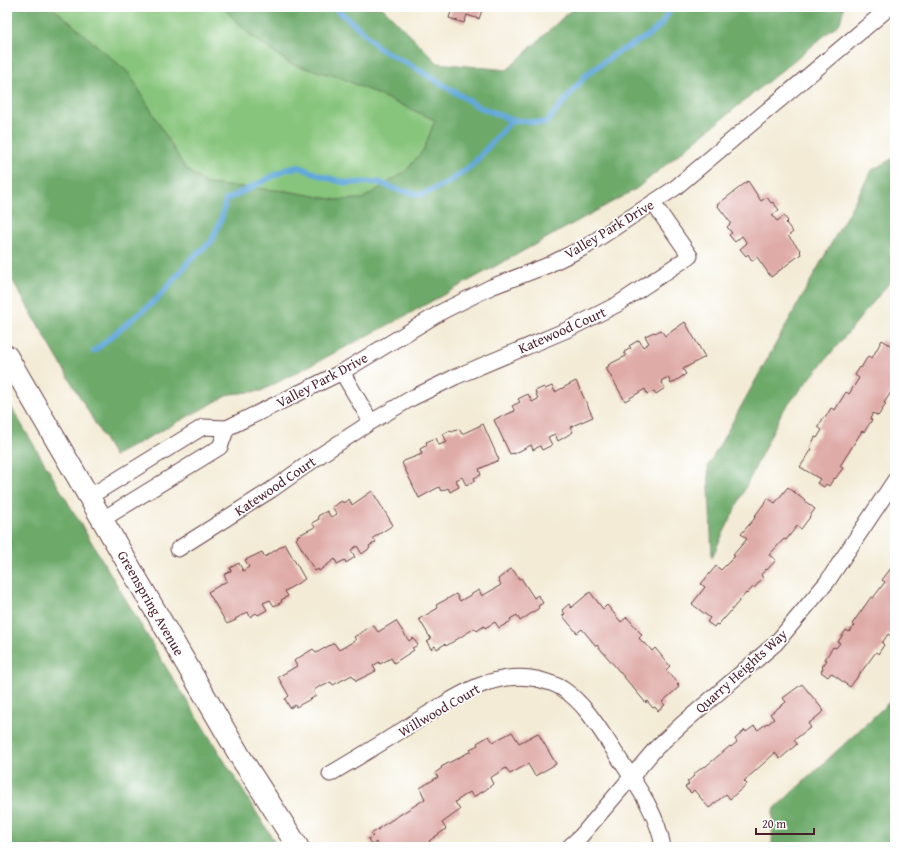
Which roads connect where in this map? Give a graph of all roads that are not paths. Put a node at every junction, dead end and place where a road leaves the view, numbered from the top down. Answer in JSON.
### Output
{"nodes":[{"id":1,"x":890,"y":7,"type":"edge"},
{"id":2,"x":653,"y":203,"type":"junction"},
{"id":3,"x":7,"y":356,"type":"edge"},
{"id":4,"x":342,"y":372,"type":"junction"},
{"id":5,"x":371,"y":422,"type":"junction"},
{"id":6,"x":227,"y":428,"type":"junction"},
{"id":7,"x":895,"y":480,"type":"edge"},
{"id":8,"x":90,"y":497,"type":"junction"},
{"id":9,"x":103,"y":520,"type":"junction"},
{"id":10,"x":178,"y":549,"type":"dead end"},
{"id":11,"x":330,"y":774,"type":"dead end"},
{"id":12,"x":631,"y":777,"type":"junction"},
{"id":13,"x":298,"y":847,"type":"edge"},
{"id":14,"x":569,"y":847,"type":"edge"},
{"id":15,"x":663,"y":847,"type":"edge"}],
"edges":[{"from":1,"to":2,"type":"street","name":"Valley Park Drive"},
{"from":2,"to":4,"type":"street","name":"Valley Park Drive"},
{"from":2,"to":5,"type":"street","name":"Katewood Court"},
{"from":3,"to":8,"type":"main road","name":"Greenspring Avenue"},
{"from":4,"to":5,"type":"street"},
{"from":4,"to":6,"type":"street","name":"Valley Park Drive"},
{"from":5,"to":10,"type":"street","name":"Katewood Court"},
{"from":6,"to":8,"type":"street","name":"Valley Park Drive"},
{"from":6,"to":9,"type":"street"},
{"from":7,"to":12,"type":"street","name":"Quarry Heights Way"},
{"from":8,"to":9,"type":"main road","name":"Greenspring Avenue"},
{"from":9,"to":13,"type":"main road","name":"Greenspring Avenue"},
{"from":11,"to":12,"type":"street","name":"Willwood Court"},
{"from":12,"to":14,"type":"street","name":"Quarry Heights Way"},
{"from":12,"to":15,"type":"street","name":"Willwood Court"}]}
